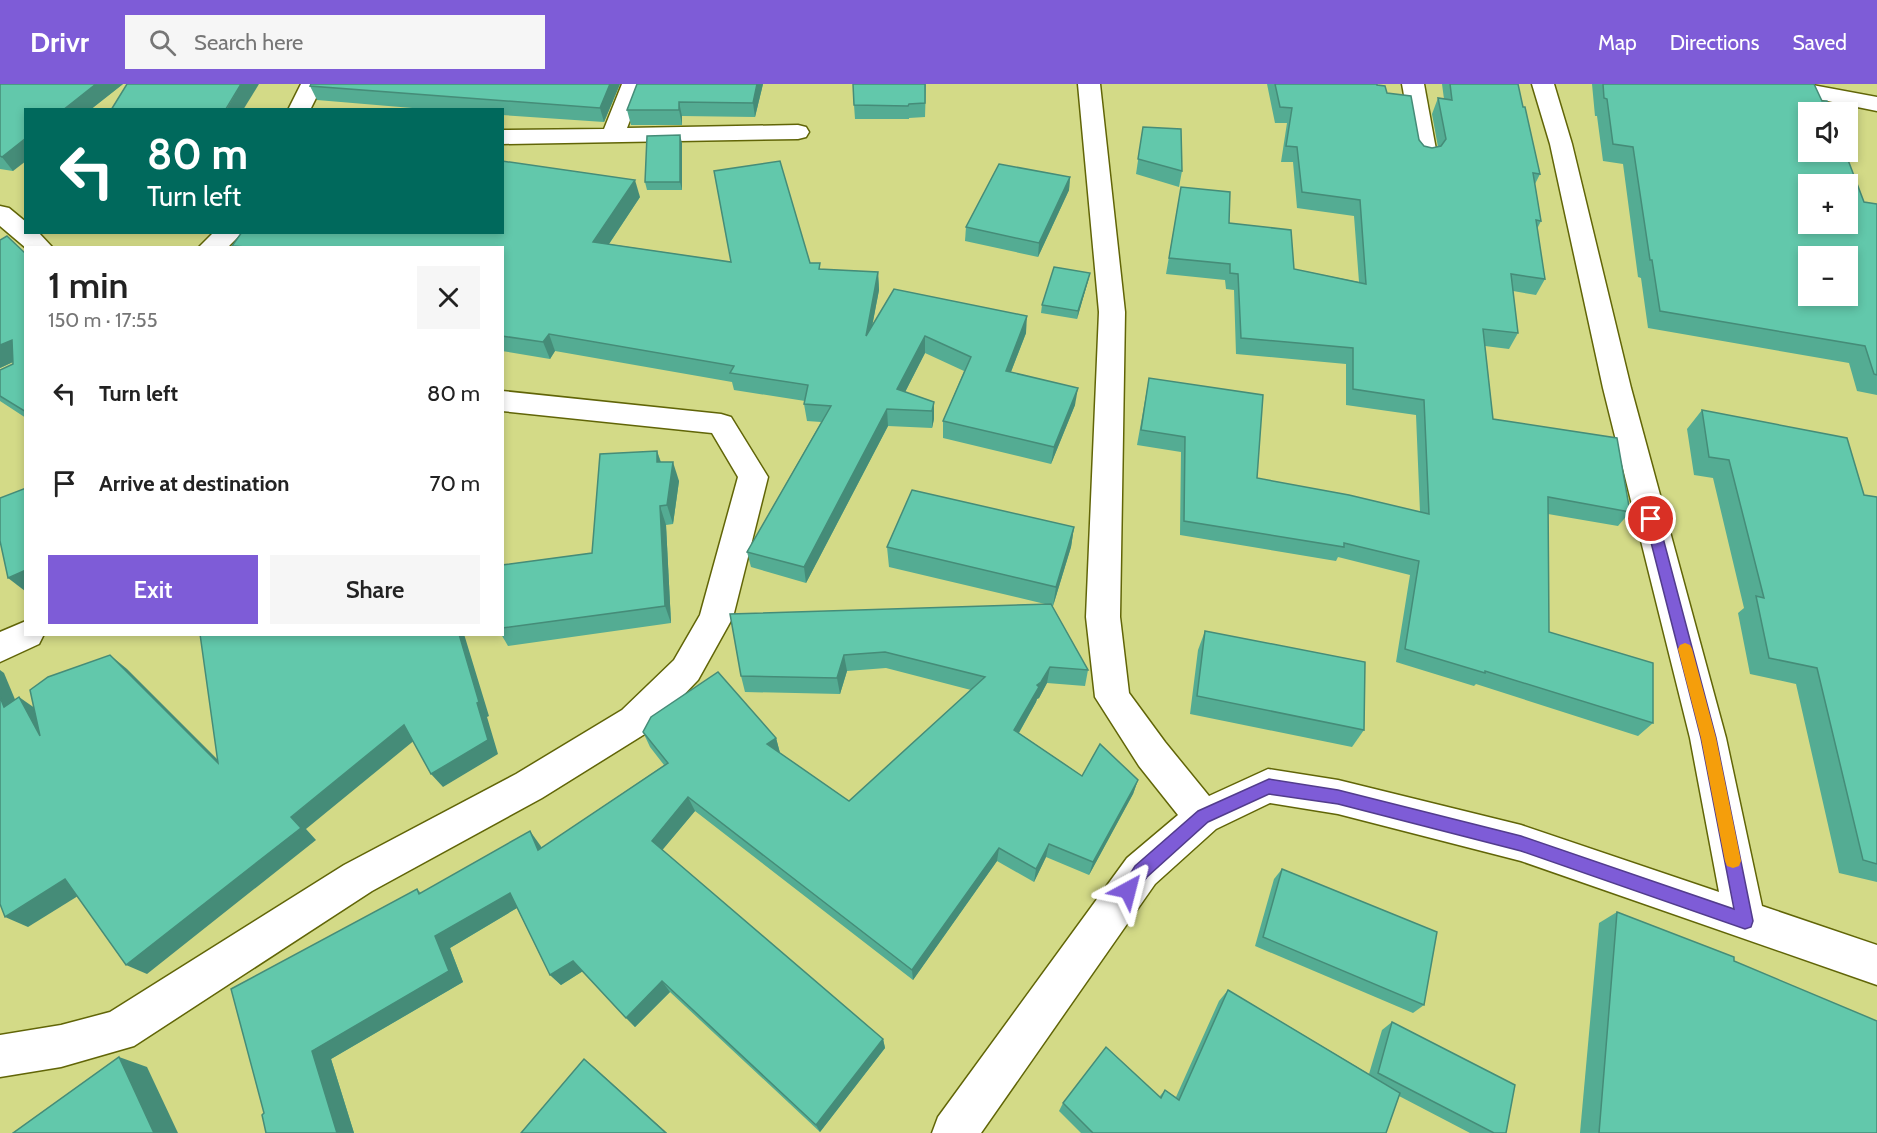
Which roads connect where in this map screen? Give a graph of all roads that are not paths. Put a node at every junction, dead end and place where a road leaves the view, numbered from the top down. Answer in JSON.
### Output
{"nodes":[{"id":1,"x":312,"y":84,"type":"edge"},
{"id":2,"x":633,"y":84,"type":"edge"},
{"id":3,"x":1089,"y":84,"type":"edge"},
{"id":4,"x":1413,"y":84,"type":"edge"},
{"id":5,"x":1543,"y":84,"type":"edge"},
{"id":6,"x":1773,"y":84,"type":"edge"},
{"id":7,"x":1820,"y":89,"type":"edge"},
{"id":8,"x":1877,"y":104,"type":"edge"},
{"id":9,"x":300,"y":108,"type":"edge"},
{"id":10,"x":798,"y":132,"type":"dead end"},
{"id":11,"x":613,"y":135,"type":"junction"},
{"id":12,"x":504,"y":137,"type":"edge"},
{"id":13,"x":1426,"y":155,"type":"edge"},
{"id":14,"x":0,"y":213,"type":"edge"},
{"id":15,"x":24,"y":234,"type":"edge"},
{"id":16,"x":24,"y":234,"type":"edge"},
{"id":17,"x":228,"y":234,"type":"edge"},
{"id":18,"x":38,"y":246,"type":"edge"},
{"id":19,"x":213,"y":246,"type":"edge"},
{"id":20,"x":504,"y":401,"type":"edge"},
{"id":21,"x":24,"y":636,"type":"edge"},
{"id":22,"x":0,"y":648,"type":"edge"},
{"id":23,"x":1203,"y":817,"type":"junction"},
{"id":24,"x":1745,"y":921,"type":"junction"},
{"id":25,"x":1877,"y":965,"type":"edge"},
{"id":26,"x":0,"y":1056,"type":"edge"},
{"id":27,"x":954,"y":1133,"type":"edge"}],
"edges":[{"from":1,"to":9,"type":"street"},
{"from":2,"to":11,"type":"street"},
{"from":3,"to":23,"type":"street"},
{"from":4,"to":13,"type":"street"},
{"from":5,"to":24,"type":"street"},
{"from":6,"to":7,"type":"street"},
{"from":7,"to":8,"type":"street"},
{"from":10,"to":11,"type":"street"},
{"from":11,"to":12,"type":"street"},
{"from":14,"to":15,"type":"street"},
{"from":16,"to":18,"type":"street"},
{"from":17,"to":19,"type":"street"},
{"from":20,"to":26,"type":"street"},
{"from":21,"to":22,"type":"street"},
{"from":23,"to":24,"type":"street"},
{"from":23,"to":27,"type":"street"},
{"from":24,"to":25,"type":"street"}]}
